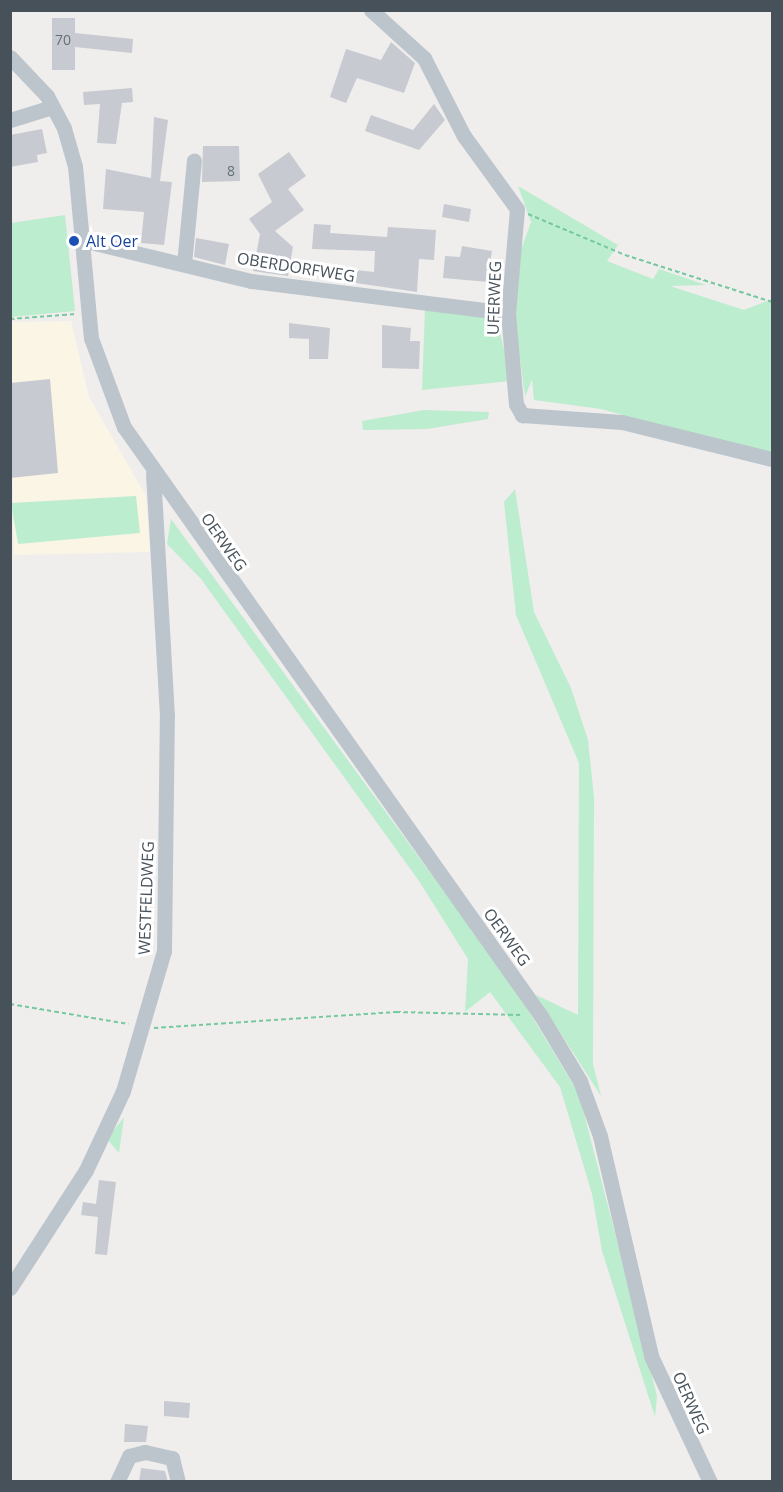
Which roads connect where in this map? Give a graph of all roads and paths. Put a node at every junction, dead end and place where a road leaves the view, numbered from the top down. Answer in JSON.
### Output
{"nodes":[{"id":1,"x":371,"y":10,"type":"edge"},
{"id":2,"x":10,"y":57,"type":"edge"},
{"id":3,"x":52,"y":106,"type":"junction"},
{"id":4,"x":10,"y":120,"type":"edge"},
{"id":5,"x":194,"y":160,"type":"dead end"},
{"id":6,"x":517,"y":209,"type":"junction"},
{"id":7,"x":82,"y":240,"type":"junction"},
{"id":8,"x":184,"y":264,"type":"junction"},
{"id":9,"x":772,"y":302,"type":"edge"},
{"id":10,"x":89,"y":312,"type":"junction"},
{"id":11,"x":508,"y":314,"type":"junction"},
{"id":12,"x":10,"y":319,"type":"edge"},
{"id":13,"x":772,"y":459,"type":"edge"},
{"id":14,"x":153,"y":473,"type":"junction"},
{"id":15,"x":10,"y":1004,"type":"edge"},
{"id":16,"x":541,"y":1016,"type":"junction"},
{"id":17,"x":144,"y":1028,"type":"junction"},
{"id":18,"x":10,"y":1288,"type":"edge"},
{"id":19,"x":117,"y":1482,"type":"edge"},
{"id":20,"x":178,"y":1482,"type":"edge"},
{"id":21,"x":710,"y":1482,"type":"edge"}],
"edges":[{"from":1,"to":6,"type":"street"},
{"from":2,"to":3,"type":"street","name":"OERWEG"},
{"from":3,"to":4,"type":"street"},
{"from":3,"to":7,"type":"street","name":"OERWEG"},
{"from":5,"to":8,"type":"street"},
{"from":6,"to":9,"type":"path"},
{"from":6,"to":11,"type":"street","name":"UFERWEG"},
{"from":7,"to":8,"type":"street","name":"OBERDORFWEG"},
{"from":7,"to":10,"type":"street","name":"OERWEG"},
{"from":8,"to":11,"type":"street","name":"OBERDORFWEG"},
{"from":10,"to":12,"type":"path"},
{"from":10,"to":14,"type":"street","name":"OERWEG"},
{"from":11,"to":13,"type":"street","name":"UFERWEG"},
{"from":14,"to":16,"type":"street","name":"OERWEG"},
{"from":14,"to":17,"type":"street","name":"WESTFELDWEG"},
{"from":15,"to":17,"type":"path"},
{"from":16,"to":17,"type":"path"},
{"from":16,"to":21,"type":"street","name":"OERWEG"},
{"from":17,"to":18,"type":"street","name":"WESTFELDWEG"},
{"from":19,"to":20,"type":"street"}]}
